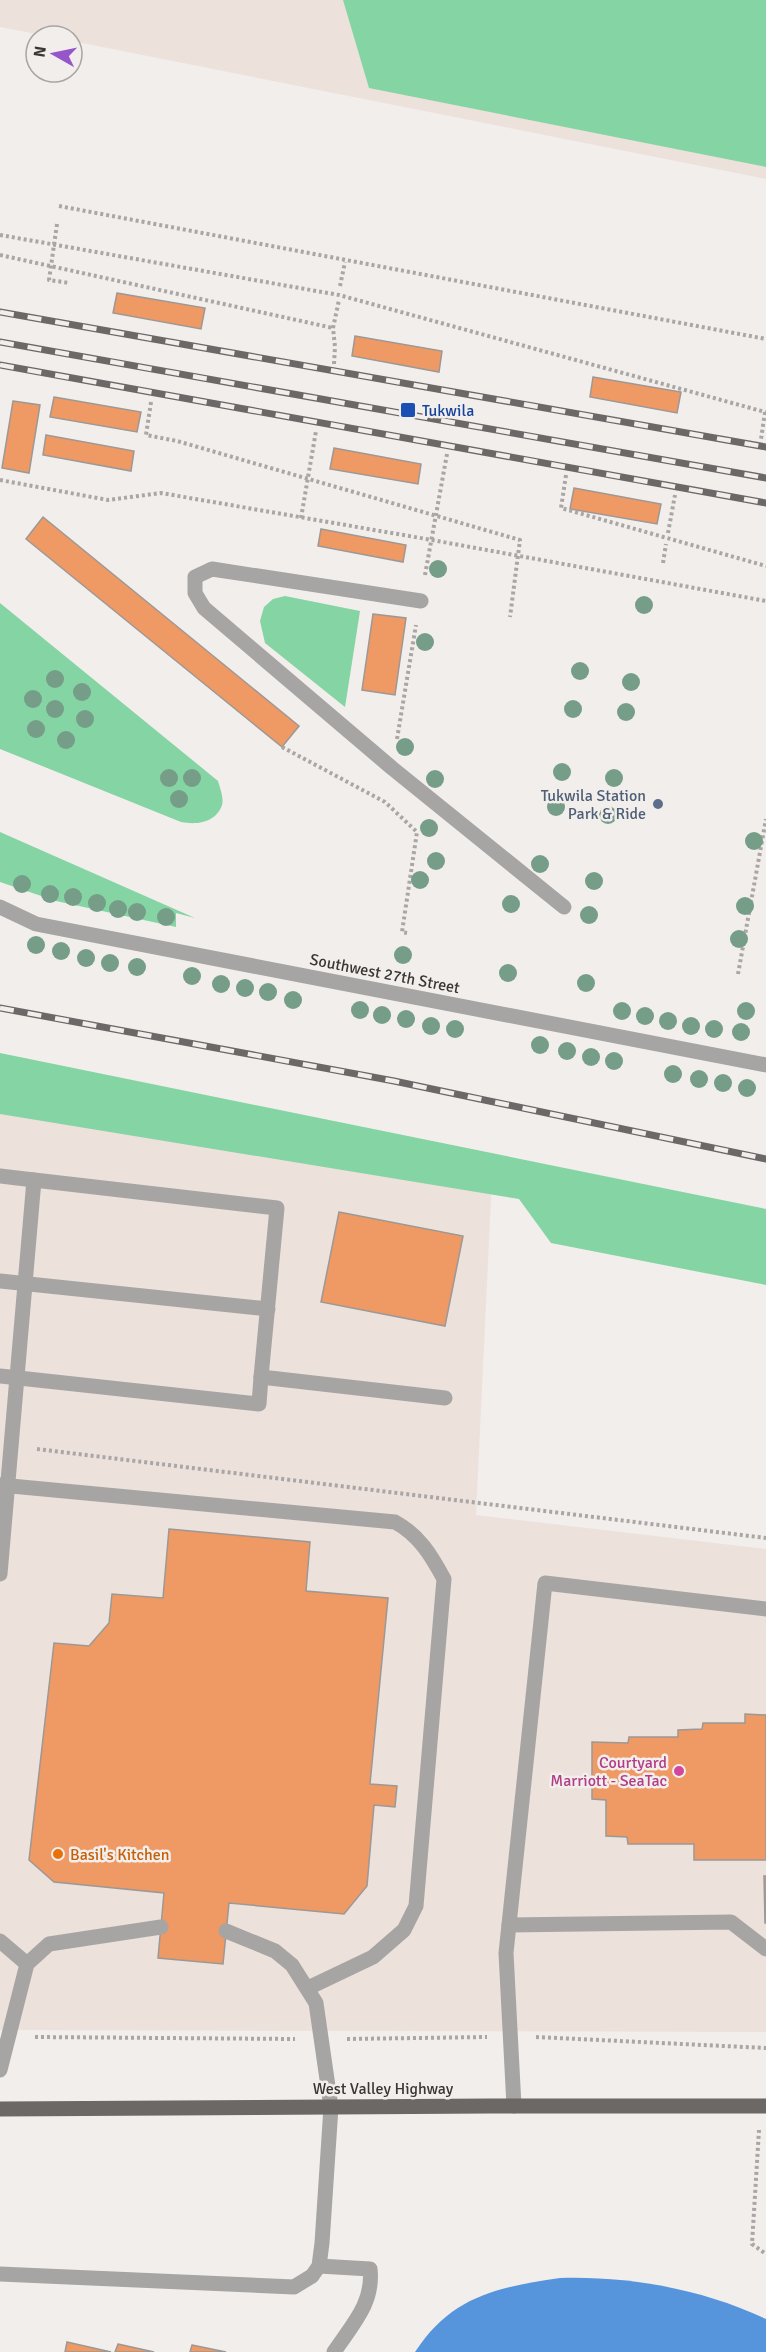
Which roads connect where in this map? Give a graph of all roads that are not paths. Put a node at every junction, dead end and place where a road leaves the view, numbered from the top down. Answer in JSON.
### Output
{"nodes":[{"id":1,"x":421,"y":601,"type":"dead end"},
{"id":2,"x":0,"y":907,"type":"edge"},
{"id":3,"x":564,"y":908,"type":"dead end"},
{"id":4,"x":766,"y":1065,"type":"edge"},
{"id":5,"x":0,"y":1176,"type":"edge"},
{"id":6,"x":34,"y":1180,"type":"junction"},
{"id":7,"x":0,"y":1281,"type":"edge"},
{"id":8,"x":24,"y":1284,"type":"junction"},
{"id":9,"x":268,"y":1309,"type":"junction"},
{"id":10,"x":0,"y":1376,"type":"edge"},
{"id":11,"x":17,"y":1377,"type":"junction"},
{"id":12,"x":261,"y":1377,"type":"junction"},
{"id":13,"x":445,"y":1398,"type":"dead end"},
{"id":14,"x":3,"y":1485,"type":"edge"},
{"id":15,"x":0,"y":1574,"type":"edge"},
{"id":16,"x":766,"y":1609,"type":"edge"},
{"id":17,"x":509,"y":1925,"type":"junction"},
{"id":18,"x":161,"y":1927,"type":"dead end"},
{"id":19,"x":226,"y":1931,"type":"dead end"},
{"id":20,"x":0,"y":1941,"type":"edge"},
{"id":21,"x":766,"y":1949,"type":"edge"},
{"id":22,"x":27,"y":1964,"type":"junction"},
{"id":23,"x":308,"y":1988,"type":"junction"},
{"id":24,"x":0,"y":2070,"type":"edge"},
{"id":25,"x":514,"y":2106,"type":"junction"},
{"id":26,"x":763,"y":2106,"type":"edge"},
{"id":27,"x":331,"y":2107,"type":"junction"},
{"id":28,"x":0,"y":2109,"type":"edge"},
{"id":29,"x":319,"y":2266,"type":"junction"},
{"id":30,"x":0,"y":2274,"type":"edge"},
{"id":31,"x":334,"y":2352,"type":"edge"}],
"edges":[{"from":1,"to":3,"type":"street"},
{"from":2,"to":4,"type":"street","name":"Southwest 27th Street"},
{"from":5,"to":6,"type":"street"},
{"from":6,"to":8,"type":"street"},
{"from":6,"to":9,"type":"street"},
{"from":7,"to":8,"type":"street"},
{"from":8,"to":9,"type":"street"},
{"from":8,"to":11,"type":"street"},
{"from":9,"to":12,"type":"street"},
{"from":10,"to":11,"type":"street"},
{"from":11,"to":12,"type":"street"},
{"from":11,"to":14,"type":"street"},
{"from":12,"to":13,"type":"street"},
{"from":14,"to":15,"type":"street"},
{"from":14,"to":23,"type":"street"},
{"from":16,"to":17,"type":"street"},
{"from":17,"to":21,"type":"street"},
{"from":17,"to":25,"type":"street"},
{"from":18,"to":22,"type":"street"},
{"from":19,"to":23,"type":"street"},
{"from":20,"to":22,"type":"street"},
{"from":22,"to":24,"type":"street"},
{"from":23,"to":27,"type":"street"},
{"from":25,"to":26,"type":"main road","name":"West Valley Highway"},
{"from":25,"to":27,"type":"main road","name":"West Valley Highway"},
{"from":27,"to":28,"type":"main road","name":"West Valley Highway"},
{"from":27,"to":29,"type":"street"},
{"from":29,"to":30,"type":"street"},
{"from":29,"to":31,"type":"street"}]}
